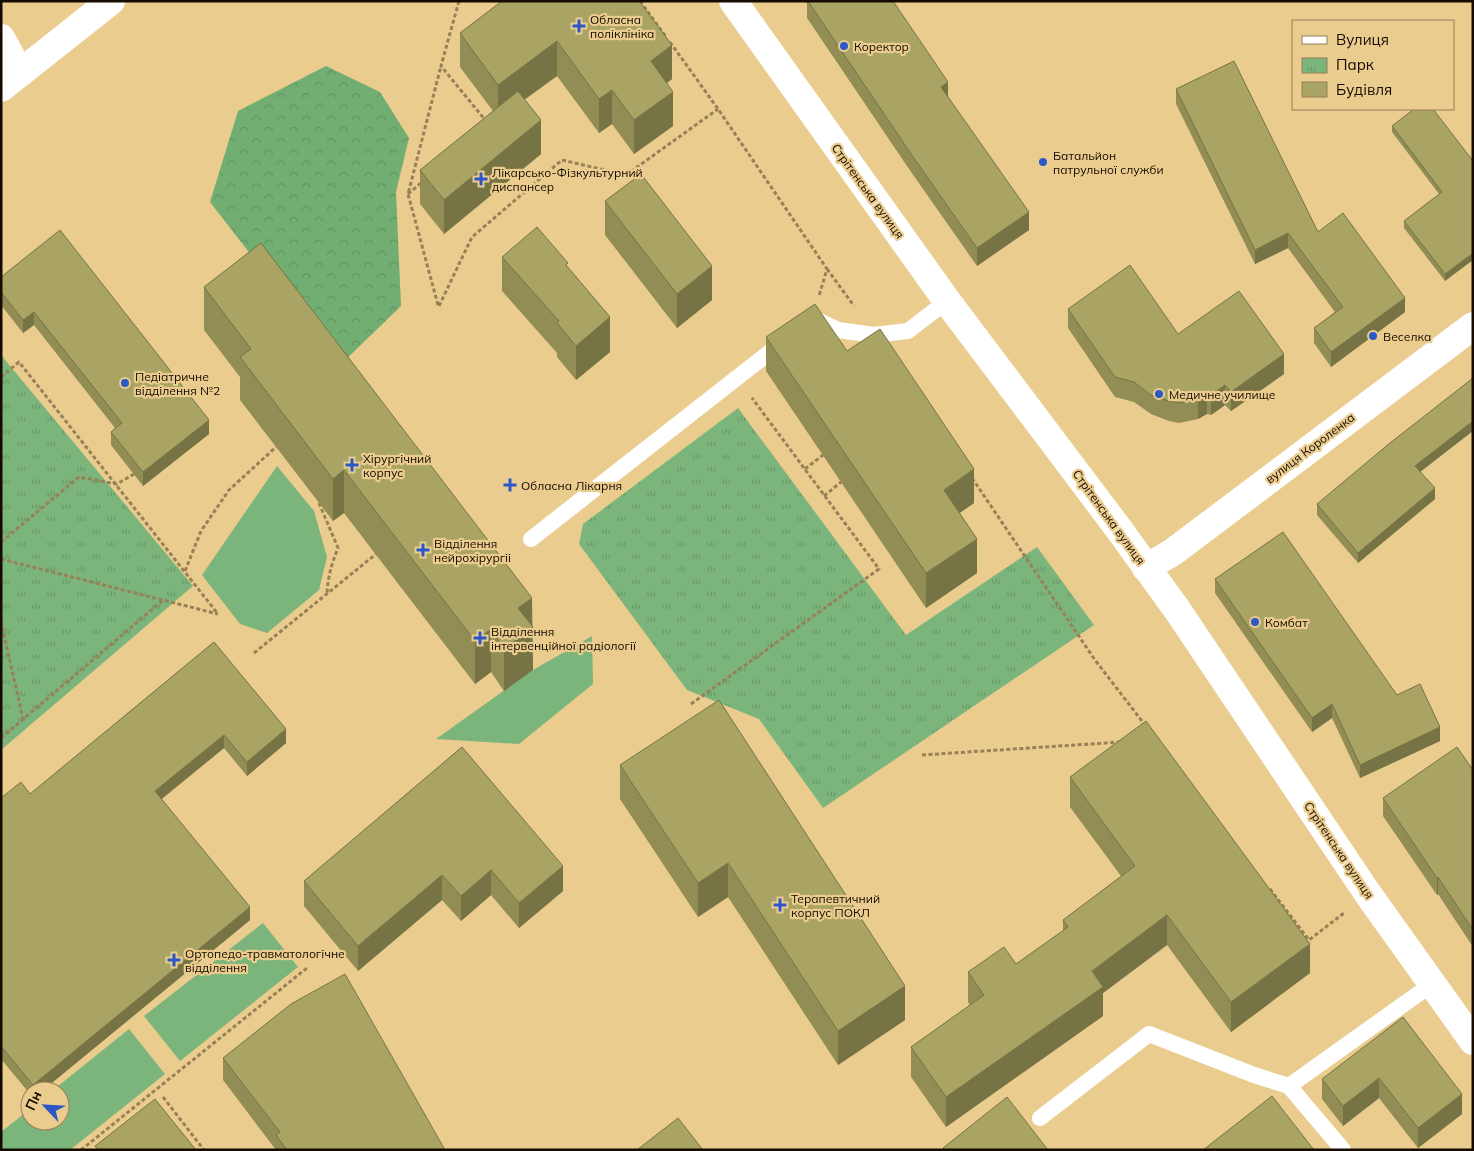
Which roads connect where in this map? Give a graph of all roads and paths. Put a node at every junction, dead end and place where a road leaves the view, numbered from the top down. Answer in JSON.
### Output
{"nodes":[{"id":1,"x":111,"y":1,"type":"edge"},
{"id":2,"x":459,"y":1,"type":"edge"},
{"id":3,"x":640,"y":1,"type":"edge"},
{"id":4,"x":733,"y":1,"type":"edge"},
{"id":5,"x":1,"y":38,"type":"edge"},
{"id":6,"x":440,"y":66,"type":"junction"},
{"id":7,"x":10,"y":81,"type":"edge"},
{"id":8,"x":718,"y":109,"type":"junction"},
{"id":9,"x":491,"y":126,"type":"edge"},
{"id":10,"x":423,"y":181,"type":"dead end"},
{"id":11,"x":408,"y":194,"type":"junction"},
{"id":12,"x":827,"y":269,"type":"junction"},
{"id":13,"x":947,"y":301,"type":"junction"},
{"id":14,"x":813,"y":318,"type":"junction"},
{"id":15,"x":1473,"y":326,"type":"edge"},
{"id":16,"x":874,"y":335,"type":"junction"},
{"id":17,"x":1,"y":377,"type":"edge"},
{"id":18,"x":737,"y":377,"type":"junction"},
{"id":19,"x":276,"y":447,"type":"edge"},
{"id":20,"x":823,"y":455,"type":"edge"},
{"id":21,"x":805,"y":469,"type":"junction"},
{"id":22,"x":968,"y":473,"type":"edge"},
{"id":23,"x":134,"y":474,"type":"edge"},
{"id":24,"x":841,"y":482,"type":"edge"},
{"id":25,"x":117,"y":484,"type":"junction"},
{"id":26,"x":824,"y":496,"type":"junction"},
{"id":27,"x":319,"y":503,"type":"edge"},
{"id":28,"x":531,"y":539,"type":"dead end"},
{"id":29,"x":1,"y":542,"type":"edge"},
{"id":30,"x":376,"y":554,"type":"edge"},
{"id":31,"x":1,"y":559,"type":"edge"},
{"id":32,"x":1146,"y":568,"type":"junction"},
{"id":33,"x":185,"y":572,"type":"junction"},
{"id":34,"x":327,"y":593,"type":"junction"},
{"id":35,"x":162,"y":600,"type":"junction"},
{"id":36,"x":1,"y":621,"type":"edge"},
{"id":37,"x":254,"y":653,"type":"dead end"},
{"id":38,"x":691,"y":704,"type":"dead end"},
{"id":39,"x":23,"y":719,"type":"junction"},
{"id":40,"x":1145,"y":726,"type":"edge"},
{"id":41,"x":1,"y":738,"type":"edge"},
{"id":42,"x":1127,"y":742,"type":"edge"},
{"id":43,"x":922,"y":755,"type":"dead end"},
{"id":44,"x":1268,"y":886,"type":"edge"},
{"id":45,"x":1368,"y":894,"type":"junction"},
{"id":46,"x":308,"y":968,"type":"dead end"},
{"id":47,"x":1432,"y":984,"type":"junction"},
{"id":48,"x":1473,"y":1041,"type":"edge"},
{"id":49,"x":1289,"y":1086,"type":"junction"},
{"id":50,"x":163,"y":1097,"type":"dead end"},
{"id":51,"x":1040,"y":1118,"type":"dead end"},
{"id":52,"x":81,"y":1150,"type":"edge"},
{"id":53,"x":204,"y":1150,"type":"edge"},
{"id":54,"x":1343,"y":1150,"type":"edge"}],
"edges":[{"from":1,"to":7,"type":"street"},
{"from":2,"to":6,"type":"path"},
{"from":3,"to":8,"type":"path"},
{"from":4,"to":13,"type":"street","name":"Стрітенська вулиця"},
{"from":5,"to":7,"type":"street"},
{"from":6,"to":9,"type":"path"},
{"from":6,"to":11,"type":"path"},
{"from":8,"to":11,"type":"path"},
{"from":8,"to":12,"type":"path"},
{"from":10,"to":11,"type":"path"},
{"from":12,"to":14,"type":"path"},
{"from":12,"to":16,"type":"path"},
{"from":13,"to":16,"type":"lane"},
{"from":13,"to":32,"type":"street","name":"Стрітенська вулиця"},
{"from":14,"to":16,"type":"lane"},
{"from":14,"to":18,"type":"lane"},
{"from":15,"to":32,"type":"street","name":"вулиця Короленка"},
{"from":17,"to":25,"type":"path"},
{"from":18,"to":21,"type":"path"},
{"from":18,"to":28,"type":"lane"},
{"from":19,"to":33,"type":"path"},
{"from":20,"to":21,"type":"path"},
{"from":21,"to":26,"type":"path"},
{"from":22,"to":40,"type":"path"},
{"from":23,"to":25,"type":"path"},
{"from":24,"to":26,"type":"path"},
{"from":25,"to":29,"type":"path"},
{"from":25,"to":33,"type":"path"},
{"from":26,"to":38,"type":"path"},
{"from":27,"to":34,"type":"path"},
{"from":30,"to":34,"type":"path"},
{"from":31,"to":35,"type":"path"},
{"from":32,"to":45,"type":"street","name":"Стрітенська вулиця"},
{"from":33,"to":35,"type":"path"},
{"from":34,"to":37,"type":"path"},
{"from":35,"to":39,"type":"path"},
{"from":36,"to":39,"type":"path"},
{"from":39,"to":41,"type":"path"},
{"from":42,"to":43,"type":"path"},
{"from":44,"to":45,"type":"path"},
{"from":45,"to":47,"type":"street","name":"Стрітенська вулиця"},
{"from":46,"to":52,"type":"path"},
{"from":47,"to":48,"type":"street","name":"Стрітенська вулиця"},
{"from":47,"to":49,"type":"lane"},
{"from":49,"to":51,"type":"lane"},
{"from":49,"to":54,"type":"lane"},
{"from":50,"to":53,"type":"path"}]}
